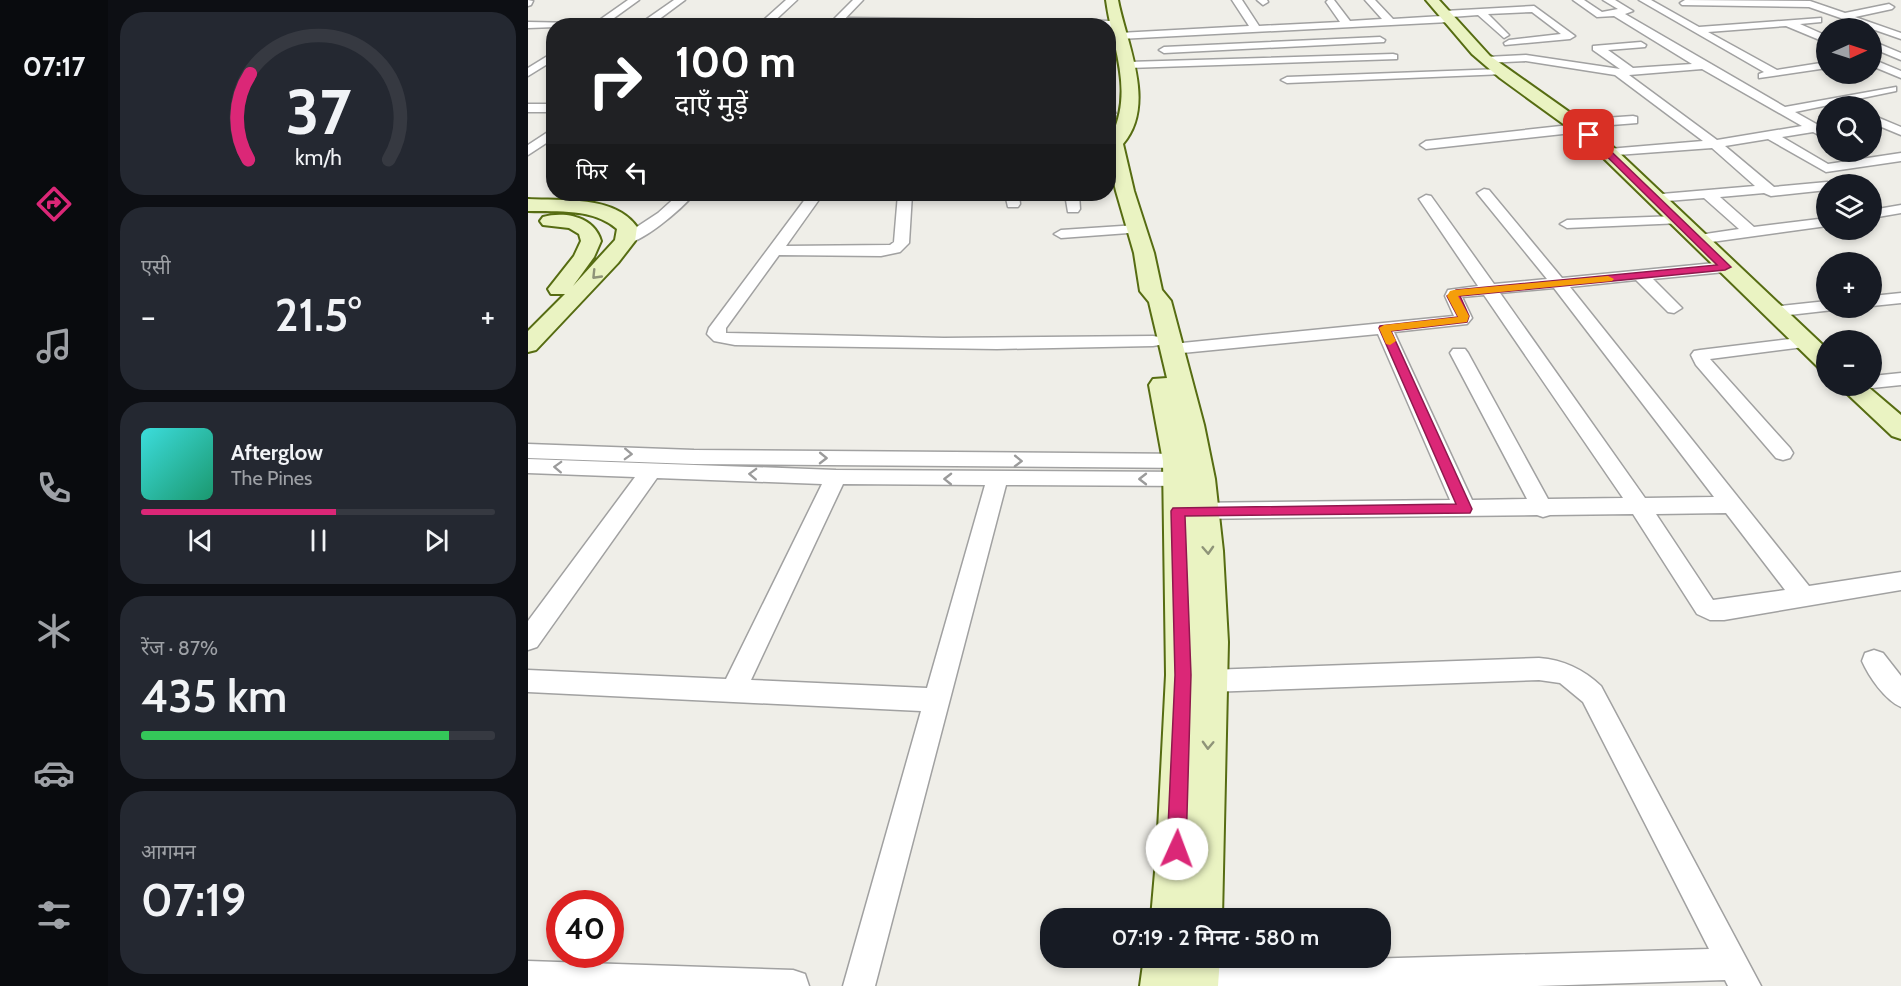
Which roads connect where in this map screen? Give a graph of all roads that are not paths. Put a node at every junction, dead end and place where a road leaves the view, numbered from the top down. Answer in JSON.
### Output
{"nodes":[{"id":1,"x":634,"y":0,"type":"edge"},
{"id":2,"x":680,"y":0,"type":"edge"},
{"id":3,"x":792,"y":0,"type":"edge"},
{"id":4,"x":858,"y":0,"type":"edge"},
{"id":5,"x":1112,"y":0,"type":"edge"},
{"id":6,"x":1237,"y":0,"type":"edge"},
{"id":7,"x":1370,"y":0,"type":"edge"},
{"id":8,"x":1510,"y":0,"type":"edge"},
{"id":9,"x":1578,"y":0,"type":"edge"},
{"id":10,"x":1608,"y":0,"type":"edge"},
{"id":11,"x":1644,"y":0,"type":"edge"},
{"id":12,"x":1751,"y":1,"type":"edge"},
{"id":13,"x":1787,"y":1,"type":"edge"},
{"id":14,"x":869,"y":2,"type":"dead end"},
{"id":15,"x":1331,"y":2,"type":"dead end"},
{"id":16,"x":1682,"y":2,"type":"edge"},
{"id":17,"x":1098,"y":7,"type":"dead end"},
{"id":18,"x":1889,"y":7,"type":"dead end"},
{"id":19,"x":1441,"y":8,"type":"edge"},
{"id":20,"x":1521,"y":9,"type":"junction"},
{"id":21,"x":1480,"y":12,"type":"junction"},
{"id":22,"x":1616,"y":13,"type":"junction"},
{"id":23,"x":1844,"y":16,"type":"junction"},
{"id":24,"x":608,"y":18,"type":"edge"},
{"id":25,"x":655,"y":18,"type":"edge"},
{"id":26,"x":771,"y":18,"type":"edge"},
{"id":27,"x":840,"y":18,"type":"edge"},
{"id":28,"x":853,"y":18,"type":"edge"},
{"id":29,"x":1103,"y":18,"type":"edge"},
{"id":30,"x":1110,"y":18,"type":"edge"},
{"id":31,"x":1816,"y":20,"type":"edge"},
{"id":32,"x":1367,"y":22,"type":"junction"},
{"id":33,"x":1390,"y":22,"type":"junction"},
{"id":34,"x":1789,"y":22,"type":"junction"},
{"id":35,"x":1347,"y":24,"type":"junction"},
{"id":36,"x":528,"y":25,"type":"edge"},
{"id":37,"x":544,"y":25,"type":"joint"},
{"id":38,"x":1732,"y":27,"type":"junction"},
{"id":39,"x":1256,"y":29,"type":"junction"},
{"id":40,"x":1696,"y":30,"type":"junction"},
{"id":41,"x":1116,"y":31,"type":"edge"},
{"id":42,"x":528,"y":34,"type":"edge"},
{"id":43,"x":1816,"y":35,"type":"edge"},
{"id":44,"x":1116,"y":38,"type":"edge"},
{"id":45,"x":1900,"y":39,"type":"edge"},
{"id":46,"x":1380,"y":40,"type":"junction"},
{"id":47,"x":1882,"y":42,"type":"edge"},
{"id":48,"x":1641,"y":45,"type":"dead end"},
{"id":49,"x":1619,"y":46,"type":"junction"},
{"id":50,"x":1882,"y":48,"type":"edge"},
{"id":51,"x":1134,"y":55,"type":"junction"},
{"id":52,"x":1393,"y":57,"type":"junction"},
{"id":53,"x":1901,"y":57,"type":"edge"},
{"id":54,"x":1486,"y":60,"type":"junction"},
{"id":55,"x":546,"y":61,"type":"edge"},
{"id":56,"x":528,"y":64,"type":"edge"},
{"id":57,"x":541,"y":64,"type":"junction"},
{"id":58,"x":546,"y":64,"type":"edge"},
{"id":59,"x":1704,"y":66,"type":"junction"},
{"id":60,"x":1882,"y":66,"type":"edge"},
{"id":61,"x":1816,"y":67,"type":"edge"},
{"id":62,"x":1116,"y":70,"type":"edge"},
{"id":63,"x":1655,"y":70,"type":"junction"},
{"id":64,"x":1632,"y":71,"type":"junction"},
{"id":65,"x":1501,"y":72,"type":"junction"},
{"id":66,"x":1618,"y":72,"type":"junction"},
{"id":67,"x":528,"y":73,"type":"edge"},
{"id":68,"x":1775,"y":74,"type":"junction"},
{"id":69,"x":1901,"y":75,"type":"edge"},
{"id":70,"x":1407,"y":76,"type":"junction"},
{"id":71,"x":1287,"y":80,"type":"dead end"},
{"id":72,"x":1730,"y":81,"type":"junction"},
{"id":73,"x":1892,"y":89,"type":"dead end"},
{"id":74,"x":1122,"y":90,"type":"junction"},
{"id":75,"x":1866,"y":96,"type":"edge"},
{"id":76,"x":1816,"y":107,"type":"edge"},
{"id":77,"x":528,"y":108,"type":"edge"},
{"id":78,"x":546,"y":108,"type":"edge"},
{"id":79,"x":1781,"y":111,"type":"junction"},
{"id":80,"x":1116,"y":113,"type":"edge"},
{"id":81,"x":1116,"y":113,"type":"edge"},
{"id":82,"x":1632,"y":120,"type":"dead end"},
{"id":83,"x":1882,"y":123,"type":"edge"},
{"id":84,"x":1578,"y":126,"type":"junction"},
{"id":85,"x":1815,"y":128,"type":"joint"},
{"id":86,"x":1901,"y":131,"type":"edge"},
{"id":87,"x":1770,"y":135,"type":"junction"},
{"id":88,"x":546,"y":138,"type":"edge"},
{"id":89,"x":1715,"y":144,"type":"junction"},
{"id":90,"x":1116,"y":145,"type":"edge"},
{"id":91,"x":1426,"y":146,"type":"dead end"},
{"id":92,"x":528,"y":151,"type":"edge"},
{"id":93,"x":1608,"y":153,"type":"junction"},
{"id":94,"x":1901,"y":157,"type":"edge"},
{"id":95,"x":1882,"y":160,"type":"edge"},
{"id":96,"x":1871,"y":162,"type":"edge"},
{"id":97,"x":1826,"y":168,"type":"junction"},
{"id":98,"x":1830,"y":174,"type":"edge"},
{"id":99,"x":1816,"y":187,"type":"edge"},
{"id":100,"x":1767,"y":189,"type":"junction"},
{"id":101,"x":1484,"y":193,"type":"dead end"},
{"id":102,"x":1708,"y":194,"type":"junction"},
{"id":103,"x":1655,"y":198,"type":"junction"},
{"id":104,"x":1426,"y":199,"type":"dead end"},
{"id":105,"x":659,"y":201,"type":"edge"},
{"id":106,"x":679,"y":201,"type":"edge"},
{"id":107,"x":811,"y":201,"type":"edge"},
{"id":108,"x":904,"y":201,"type":"edge"},
{"id":109,"x":1072,"y":201,"type":"edge"},
{"id":110,"x":528,"y":205,"type":"edge"},
{"id":111,"x":1073,"y":209,"type":"dead end"},
{"id":112,"x":1901,"y":209,"type":"edge"},
{"id":113,"x":1882,"y":212,"type":"edge"},
{"id":114,"x":528,"y":219,"type":"edge"},
{"id":115,"x":1677,"y":220,"type":"junction"},
{"id":116,"x":1816,"y":223,"type":"edge"},
{"id":117,"x":1567,"y":224,"type":"dead end"},
{"id":118,"x":1137,"y":229,"type":"junction"},
{"id":119,"x":1750,"y":232,"type":"junction"},
{"id":120,"x":626,"y":234,"type":"junction"},
{"id":121,"x":1061,"y":234,"type":"dead end"},
{"id":122,"x":1697,"y":239,"type":"junction"},
{"id":123,"x":774,"y":250,"type":"junction"},
{"id":124,"x":1725,"y":267,"type":"junction"},
{"id":125,"x":1641,"y":276,"type":"junction"},
{"id":126,"x":1559,"y":284,"type":"junction"},
{"id":127,"x":1490,"y":291,"type":"junction"},
{"id":128,"x":1901,"y":298,"type":"edge"},
{"id":129,"x":1882,"y":300,"type":"edge"},
{"id":130,"x":1816,"y":307,"type":"edge"},
{"id":131,"x":1674,"y":309,"type":"dead end"},
{"id":132,"x":1772,"y":312,"type":"junction"},
{"id":133,"x":528,"y":321,"type":"edge"},
{"id":134,"x":1384,"y":328,"type":"junction"},
{"id":135,"x":1806,"y":342,"type":"junction"},
{"id":136,"x":528,"y":345,"type":"edge"},
{"id":137,"x":1162,"y":345,"type":"junction"},
{"id":138,"x":1816,"y":352,"type":"edge"},
{"id":139,"x":1459,"y":353,"type":"dead end"},
{"id":140,"x":1901,"y":379,"type":"edge"},
{"id":141,"x":1882,"y":381,"type":"edge"},
{"id":142,"x":1863,"y":396,"type":"edge"},
{"id":143,"x":1901,"y":430,"type":"edge"},
{"id":144,"x":528,"y":451,"type":"edge"},
{"id":145,"x":1783,"y":453,"type":"dead end"},
{"id":146,"x":528,"y":466,"type":"edge"},
{"id":147,"x":1188,"y":470,"type":"junction"},
{"id":148,"x":651,"y":471,"type":"junction"},
{"id":149,"x":836,"y":477,"type":"junction"},
{"id":150,"x":997,"y":479,"type":"junction"},
{"id":151,"x":1730,"y":505,"type":"junction"},
{"id":152,"x":1640,"y":507,"type":"junction"},
{"id":153,"x":1465,"y":509,"type":"junction"},
{"id":154,"x":1544,"y":509,"type":"junction"},
{"id":155,"x":1192,"y":511,"type":"junction"},
{"id":156,"x":1901,"y":581,"type":"edge"},
{"id":157,"x":1804,"y":597,"type":"junction"},
{"id":158,"x":528,"y":640,"type":"edge"},
{"id":159,"x":1874,"y":661,"type":"dead end"},
{"id":160,"x":528,"y":681,"type":"edge"},
{"id":161,"x":1209,"y":681,"type":"junction"},
{"id":162,"x":733,"y":690,"type":"junction"},
{"id":163,"x":1901,"y":695,"type":"edge"},
{"id":164,"x":936,"y":699,"type":"junction"},
{"id":165,"x":1173,"y":908,"type":"edge"},
{"id":166,"x":1201,"y":908,"type":"edge"},
{"id":167,"x":1184,"y":973,"type":"edge"},
{"id":168,"x":1739,"y":975,"type":"edge"},
{"id":169,"x":528,"y":977,"type":"edge"},
{"id":170,"x":793,"y":986,"type":"edge"},
{"id":171,"x":859,"y":986,"type":"edge"}],
"edges":[{"from":1,"to":24,"type":"street"},
{"from":2,"to":25,"type":"street"},
{"from":3,"to":26,"type":"street"},
{"from":4,"to":27,"type":"street"},
{"from":5,"to":30,"type":"street"},
{"from":6,"to":39,"type":"street"},
{"from":7,"to":33,"type":"street"},
{"from":8,"to":20,"type":"street"},
{"from":9,"to":22,"type":"street"},
{"from":10,"to":22,"type":"street"},
{"from":11,"to":40,"type":"street"},
{"from":12,"to":13,"type":"street"},
{"from":12,"to":16,"type":"street"},
{"from":13,"to":23,"type":"street"},
{"from":14,"to":28,"type":"street"},
{"from":15,"to":35,"type":"street"},
{"from":16,"to":38,"type":"street"},
{"from":17,"to":29,"type":"street"},
{"from":18,"to":23,"type":"street"},
{"from":19,"to":21,"type":"street"},
{"from":19,"to":33,"type":"street"},
{"from":19,"to":54,"type":"street"},
{"from":20,"to":21,"type":"street"},
{"from":20,"to":21,"type":"street"},
{"from":22,"to":59,"type":"street"},
{"from":23,"to":45,"type":"street"},
{"from":31,"to":34,"type":"street"},
{"from":32,"to":33,"type":"street"},
{"from":32,"to":35,"type":"street"},
{"from":32,"to":46,"type":"street"},
{"from":34,"to":38,"type":"street"},
{"from":34,"to":43,"type":"street"},
{"from":35,"to":39,"type":"street"},
{"from":36,"to":37,"type":"street"},
{"from":37,"to":42,"type":"street"},
{"from":38,"to":40,"type":"street"},
{"from":39,"to":41,"type":"street"},
{"from":40,"to":68,"type":"street"},
{"from":44,"to":51,"type":"street"},
{"from":45,"to":47,"type":"street"},
{"from":46,"to":51,"type":"street"},
{"from":46,"to":52,"type":"street"},
{"from":48,"to":49,"type":"street"},
{"from":49,"to":63,"type":"street"},
{"from":49,"to":64,"type":"street"},
{"from":50,"to":53,"type":"street"},
{"from":51,"to":52,"type":"street"},
{"from":51,"to":74,"type":"street"},
{"from":52,"to":70,"type":"street"},
{"from":54,"to":65,"type":"street"},
{"from":54,"to":66,"type":"street"},
{"from":55,"to":57,"type":"street"},
{"from":56,"to":57,"type":"street"},
{"from":57,"to":58,"type":"street"},
{"from":57,"to":67,"type":"street"},
{"from":59,"to":63,"type":"street"},
{"from":59,"to":72,"type":"street"},
{"from":60,"to":69,"type":"street"},
{"from":61,"to":68,"type":"street"},
{"from":62,"to":74,"type":"street"},
{"from":63,"to":64,"type":"street"},
{"from":64,"to":66,"type":"street"},
{"from":65,"to":70,"type":"street"},
{"from":65,"to":84,"type":"street"},
{"from":66,"to":89,"type":"street"},
{"from":68,"to":72,"type":"street"},
{"from":70,"to":71,"type":"street"},
{"from":72,"to":79,"type":"street"},
{"from":73,"to":75,"type":"street"},
{"from":74,"to":80,"type":"street"},
{"from":74,"to":81,"type":"street"},
{"from":76,"to":79,"type":"street"},
{"from":77,"to":78,"type":"street"},
{"from":79,"to":85,"type":"street"},
{"from":82,"to":84,"type":"street"},
{"from":83,"to":86,"type":"street"},
{"from":84,"to":91,"type":"street"},
{"from":84,"to":93,"type":"street"},
{"from":85,"to":87,"type":"street"},
{"from":87,"to":89,"type":"street"},
{"from":87,"to":97,"type":"street"},
{"from":88,"to":92,"type":"street"},
{"from":89,"to":93,"type":"street"},
{"from":89,"to":100,"type":"street"},
{"from":90,"to":118,"type":"street"},
{"from":93,"to":103,"type":"street"},
{"from":94,"to":95,"type":"street"},
{"from":96,"to":97,"type":"street"},
{"from":97,"to":98,"type":"street"},
{"from":99,"to":100,"type":"street"},
{"from":100,"to":102,"type":"street"},
{"from":101,"to":126,"type":"street"},
{"from":102,"to":103,"type":"street"},
{"from":102,"to":119,"type":"street"},
{"from":103,"to":115,"type":"street"},
{"from":104,"to":127,"type":"street"},
{"from":105,"to":120,"type":"street"},
{"from":106,"to":120,"type":"street"},
{"from":107,"to":123,"type":"street"},
{"from":108,"to":123,"type":"street"},
{"from":109,"to":111,"type":"street"},
{"from":110,"to":120,"type":"street"},
{"from":112,"to":113,"type":"street"},
{"from":114,"to":133,"type":"street"},
{"from":115,"to":117,"type":"street"},
{"from":115,"to":122,"type":"street"},
{"from":116,"to":119,"type":"street"},
{"from":118,"to":121,"type":"street"},
{"from":118,"to":137,"type":"street"},
{"from":119,"to":122,"type":"street"},
{"from":120,"to":136,"type":"street","one_way":true},
{"from":122,"to":124,"type":"street"},
{"from":123,"to":137,"type":"street"},
{"from":124,"to":125,"type":"street"},
{"from":124,"to":132,"type":"street"},
{"from":125,"to":126,"type":"street"},
{"from":125,"to":131,"type":"street"},
{"from":126,"to":127,"type":"street"},
{"from":126,"to":151,"type":"street"},
{"from":127,"to":134,"type":"street"},
{"from":127,"to":152,"type":"street"},
{"from":128,"to":129,"type":"street"},
{"from":130,"to":132,"type":"street"},
{"from":132,"to":135,"type":"street"},
{"from":134,"to":137,"type":"street"},
{"from":134,"to":153,"type":"street"},
{"from":135,"to":138,"type":"street"},
{"from":135,"to":145,"type":"street"},
{"from":137,"to":147,"type":"street"},
{"from":139,"to":154,"type":"street"},
{"from":140,"to":141,"type":"street"},
{"from":142,"to":143,"type":"street"},
{"from":144,"to":147,"type":"street","one_way":true},
{"from":148,"to":146,"type":"street","one_way":true},
{"from":147,"to":150,"type":"street","one_way":true},
{"from":147,"to":155,"type":"street"},
{"from":149,"to":148,"type":"street","one_way":true},
{"from":148,"to":158,"type":"street"},
{"from":150,"to":149,"type":"street","one_way":true},
{"from":149,"to":162,"type":"street"},
{"from":150,"to":164,"type":"street"},
{"from":151,"to":152,"type":"street"},
{"from":151,"to":157,"type":"street"},
{"from":152,"to":154,"type":"street"},
{"from":152,"to":157,"type":"street"},
{"from":153,"to":154,"type":"street"},
{"from":153,"to":155,"type":"street"},
{"from":155,"to":161,"type":"street","one_way":true},
{"from":155,"to":165,"type":"street"},
{"from":156,"to":157,"type":"street"},
{"from":159,"to":163,"type":"street"},
{"from":160,"to":162,"type":"street"},
{"from":161,"to":166,"type":"street","one_way":true},
{"from":161,"to":168,"type":"street"},
{"from":162,"to":164,"type":"street"},
{"from":164,"to":171,"type":"street"},
{"from":167,"to":168,"type":"street"},
{"from":169,"to":170,"type":"street"}]}
